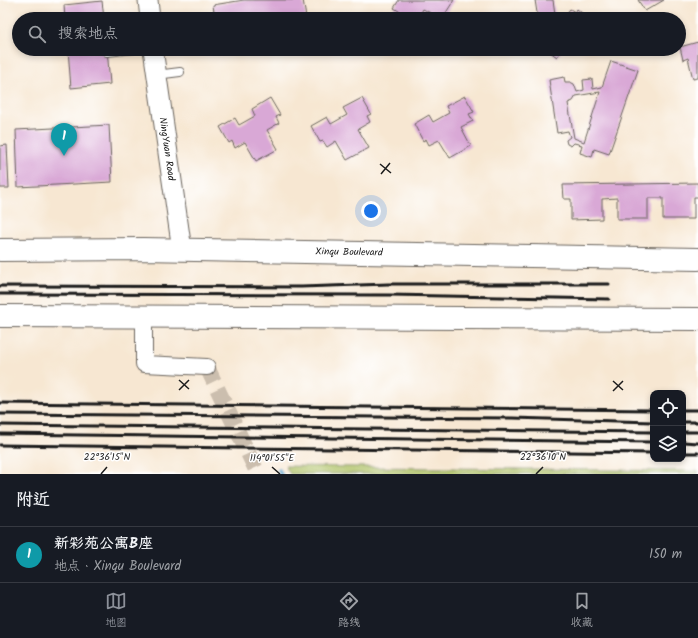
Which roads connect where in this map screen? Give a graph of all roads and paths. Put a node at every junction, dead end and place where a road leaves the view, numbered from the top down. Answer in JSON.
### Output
{"nodes":[{"id":1,"x":148,"y":0,"type":"edge"},
{"id":2,"x":149,"y":12,"type":"edge"},
{"id":3,"x":154,"y":56,"type":"edge"},
{"id":4,"x":180,"y":72,"type":"dead end"},
{"id":5,"x":156,"y":75,"type":"junction"},
{"id":6,"x":0,"y":250,"type":"edge"},
{"id":7,"x":182,"y":250,"type":"junction"},
{"id":8,"x":698,"y":258,"type":"edge"},
{"id":9,"x":0,"y":316,"type":"edge"},
{"id":10,"x":144,"y":317,"type":"junction"},
{"id":11,"x":698,"y":319,"type":"edge"},
{"id":12,"x":207,"y":368,"type":"dead end"}],
"edges":[{"from":1,"to":2,"type":"street"},
{"from":3,"to":5,"type":"street","name":"NingYuan Road"},
{"from":4,"to":5,"type":"lane"},
{"from":5,"to":7,"type":"street","name":"NingYuan Road"},
{"from":6,"to":7,"type":"main road","name":"Xinqu Boulevard"},
{"from":7,"to":8,"type":"main road","name":"Xinqu Boulevard"},
{"from":9,"to":10,"type":"main road"},
{"from":10,"to":11,"type":"main road"},
{"from":10,"to":12,"type":"street"}]}
